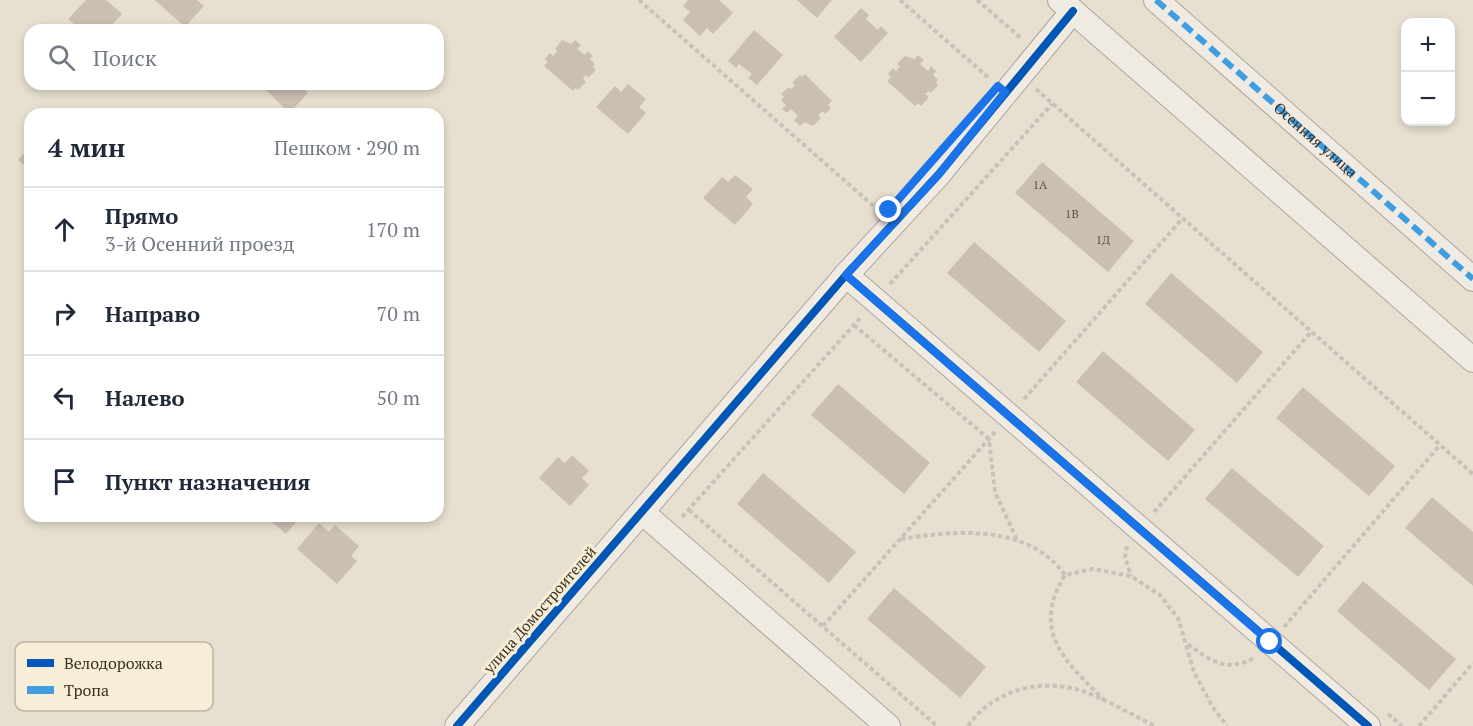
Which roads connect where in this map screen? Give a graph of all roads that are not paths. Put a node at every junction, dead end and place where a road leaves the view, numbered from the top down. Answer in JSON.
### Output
{"nodes":[{"id":1,"x":1156,"y":0,"type":"edge"},
{"id":2,"x":1066,"y":6,"type":"edge"},
{"id":3,"x":846,"y":275,"type":"junction"},
{"id":4,"x":1473,"y":279,"type":"edge"},
{"id":5,"x":1473,"y":360,"type":"edge"},
{"id":6,"x":643,"y":513,"type":"junction"},
{"id":7,"x":457,"y":726,"type":"edge"},
{"id":8,"x":888,"y":726,"type":"edge"},
{"id":9,"x":1368,"y":726,"type":"edge"}],
"edges":[{"from":1,"to":4,"type":"street","name":"Осенняя улица"},
{"from":2,"to":3,"type":"street","name":"улица Домостроителей"},
{"from":2,"to":5,"type":"street"},
{"from":3,"to":6,"type":"street","name":"улица Домостроителей"},
{"from":3,"to":9,"type":"street"},
{"from":6,"to":7,"type":"street","name":"улица Домостроителей"},
{"from":6,"to":8,"type":"street"}]}
